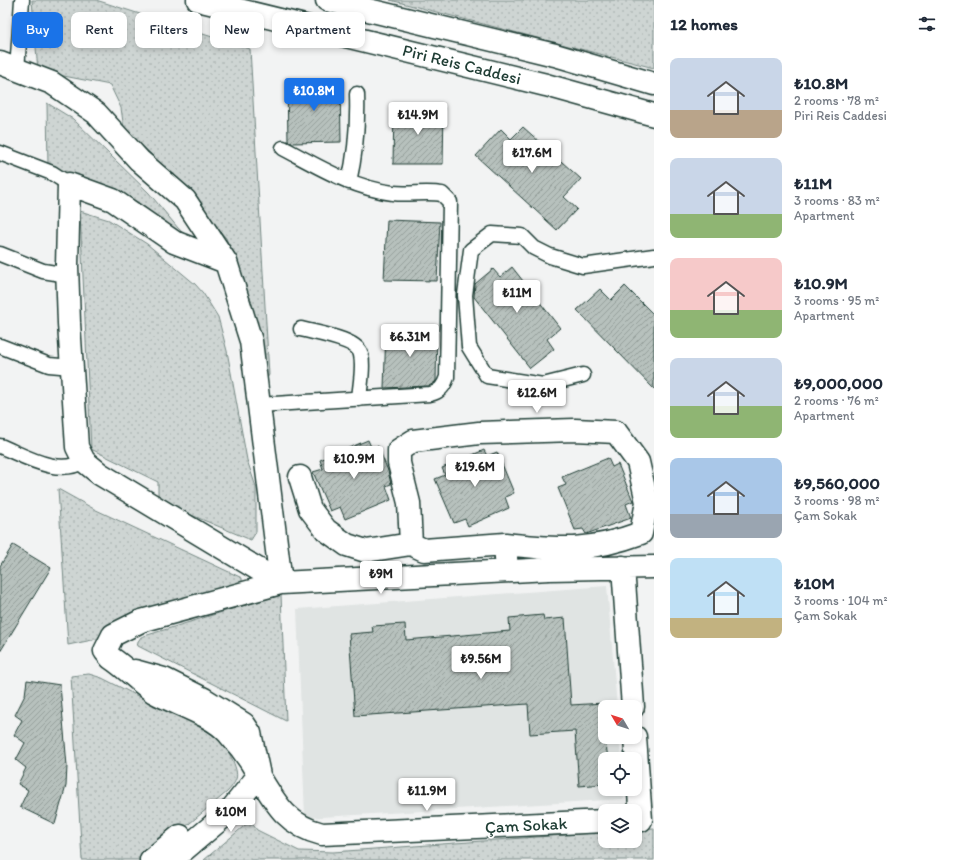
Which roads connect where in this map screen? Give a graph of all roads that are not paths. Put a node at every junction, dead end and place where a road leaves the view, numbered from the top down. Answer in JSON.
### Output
{"nodes":[{"id":1,"x":22,"y":0,"type":"edge"},
{"id":2,"x":198,"y":0,"type":"edge"},
{"id":3,"x":327,"y":0,"type":"edge"},
{"id":4,"x":9,"y":67,"type":"edge"},
{"id":5,"x":654,"y":84,"type":"edge"},
{"id":6,"x":357,"y":94,"type":"dead end"},
{"id":7,"x":654,"y":115,"type":"edge"},
{"id":8,"x":283,"y":148,"type":"dead end"},
{"id":9,"x":0,"y":153,"type":"edge"},
{"id":10,"x":349,"y":182,"type":"junction"},
{"id":11,"x":69,"y":184,"type":"junction"},
{"id":12,"x":0,"y":254,"type":"edge"},
{"id":13,"x":654,"y":256,"type":"edge"},
{"id":14,"x":226,"y":262,"type":"junction"},
{"id":15,"x":68,"y":275,"type":"junction"},
{"id":16,"x":301,"y":329,"type":"dead end"},
{"id":17,"x":0,"y":346,"type":"edge"},
{"id":18,"x":72,"y":367,"type":"junction"},
{"id":19,"x":583,"y":375,"type":"dead end"},
{"id":20,"x":359,"y":399,"type":"junction"},
{"id":21,"x":259,"y":405,"type":"junction"},
{"id":22,"x":0,"y":446,"type":"edge"},
{"id":23,"x":84,"y":461,"type":"junction"},
{"id":24,"x":300,"y":477,"type":"dead end"},
{"id":25,"x":411,"y":544,"type":"junction"},
{"id":26,"x":505,"y":544,"type":"junction"},
{"id":27,"x":623,"y":567,"type":"junction"},
{"id":28,"x":654,"y":567,"type":"edge"},
{"id":29,"x":507,"y":572,"type":"junction"},
{"id":30,"x":281,"y":583,"type":"junction"},
{"id":31,"x":632,"y":700,"type":"edge"},
{"id":32,"x":636,"y":744,"type":"edge"},
{"id":33,"x":259,"y":775,"type":"junction"},
{"id":34,"x":640,"y":804,"type":"edge"},
{"id":35,"x":598,"y":821,"type":"edge"},
{"id":36,"x":152,"y":860,"type":"edge"},
{"id":37,"x":172,"y":860,"type":"edge"}],
"edges":[{"from":1,"to":4,"type":"lane"},
{"from":2,"to":7,"type":"street","name":"Piri Reis Caddesi"},
{"from":3,"to":5,"type":"street","name":"Piri Reis Caddesi"},
{"from":4,"to":14,"type":"street"},
{"from":6,"to":10,"type":"lane"},
{"from":8,"to":10,"type":"lane"},
{"from":9,"to":11,"type":"lane"},
{"from":10,"to":20,"type":"lane"},
{"from":11,"to":14,"type":"street"},
{"from":11,"to":15,"type":"street"},
{"from":12,"to":15,"type":"lane"},
{"from":13,"to":19,"type":"lane"},
{"from":14,"to":21,"type":"street"},
{"from":15,"to":18,"type":"street"},
{"from":16,"to":20,"type":"lane"},
{"from":17,"to":18,"type":"lane"},
{"from":18,"to":23,"type":"street"},
{"from":20,"to":21,"type":"lane"},
{"from":21,"to":30,"type":"street"},
{"from":22,"to":23,"type":"lane"},
{"from":23,"to":30,"type":"street"},
{"from":24,"to":25,"type":"street"},
{"from":25,"to":26,"type":"street"},
{"from":25,"to":26,"type":"street"},
{"from":26,"to":29,"type":"street"},
{"from":27,"to":28,"type":"street"},
{"from":27,"to":29,"type":"street"},
{"from":27,"to":31,"type":"street"},
{"from":29,"to":30,"type":"street"},
{"from":30,"to":33,"type":"street","name":"Çam Sokak"},
{"from":32,"to":34,"type":"street"},
{"from":33,"to":35,"type":"street","name":"Çam Sokak"},
{"from":33,"to":36,"type":"street"},
{"from":33,"to":37,"type":"street"}]}
